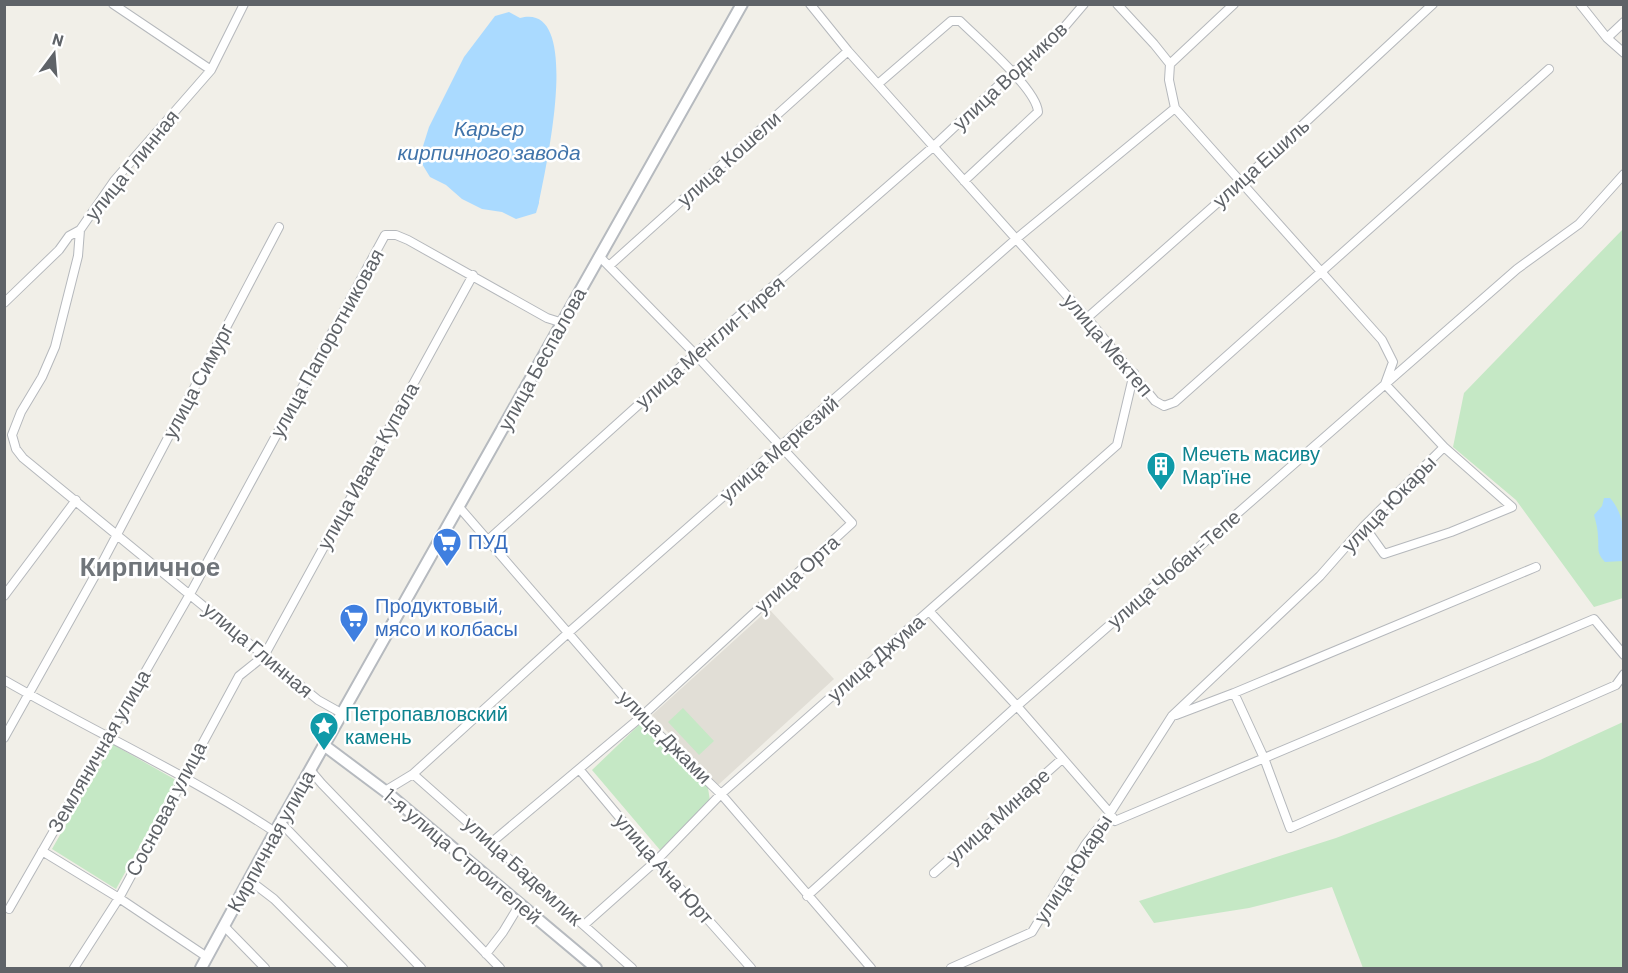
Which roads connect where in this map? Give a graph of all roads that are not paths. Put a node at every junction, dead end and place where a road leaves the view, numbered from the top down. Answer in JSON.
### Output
{"nodes":[{"id":1,"x":113,"y":4,"type":"edge"},
{"id":2,"x":742,"y":4,"type":"edge"},
{"id":3,"x":810,"y":4,"type":"edge"},
{"id":4,"x":1084,"y":4,"type":"edge"},
{"id":5,"x":1117,"y":4,"type":"edge"},
{"id":6,"x":1234,"y":4,"type":"edge"},
{"id":7,"x":1433,"y":4,"type":"edge"},
{"id":8,"x":1580,"y":4,"type":"edge"},
{"id":9,"x":243,"y":5,"type":"edge"},
{"id":10,"x":1623,"y":22,"type":"edge"},
{"id":11,"x":1607,"y":38,"type":"junction"},
{"id":12,"x":848,"y":51,"type":"junction"},
{"id":13,"x":1623,"y":53,"type":"edge"},
{"id":14,"x":1170,"y":64,"type":"junction"},
{"id":15,"x":1549,"y":69,"type":"dead end"},
{"id":16,"x":211,"y":70,"type":"junction"},
{"id":17,"x":1012,"y":72,"type":"junction"},
{"id":18,"x":878,"y":84,"type":"junction"},
{"id":19,"x":1174,"y":108,"type":"junction"},
{"id":20,"x":934,"y":146,"type":"junction"},
{"id":21,"x":1623,"y":174,"type":"edge"},
{"id":22,"x":964,"y":181,"type":"junction"},
{"id":23,"x":1241,"y":182,"type":"junction"},
{"id":24,"x":279,"y":227,"type":"dead end"},
{"id":25,"x":80,"y":230,"type":"junction"},
{"id":26,"x":1016,"y":239,"type":"junction"},
{"id":27,"x":599,"y":256,"type":"junction"},
{"id":28,"x":609,"y":266,"type":"junction"},
{"id":29,"x":1321,"y":274,"type":"junction"},
{"id":30,"x":473,"y":275,"type":"junction"},
{"id":31,"x":4,"y":303,"type":"edge"},
{"id":32,"x":1087,"y":318,"type":"junction"},
{"id":33,"x":563,"y":323,"type":"junction"},
{"id":34,"x":695,"y":354,"type":"junction"},
{"id":35,"x":1134,"y":373,"type":"junction"},
{"id":36,"x":1385,"y":384,"type":"junction"},
{"id":37,"x":1444,"y":447,"type":"junction"},
{"id":38,"x":781,"y":448,"type":"junction"},
{"id":39,"x":76,"y":500,"type":"junction"},
{"id":40,"x":459,"y":507,"type":"junction"},
{"id":41,"x":1364,"y":526,"type":"junction"},
{"id":42,"x":117,"y":534,"type":"junction"},
{"id":43,"x":489,"y":540,"type":"junction"},
{"id":44,"x":1536,"y":567,"type":"dead end"},
{"id":45,"x":190,"y":594,"type":"junction"},
{"id":46,"x":4,"y":596,"type":"edge"},
{"id":47,"x":929,"y":611,"type":"junction"},
{"id":48,"x":568,"y":633,"type":"junction"},
{"id":49,"x":1623,"y":655,"type":"edge"},
{"id":50,"x":264,"y":656,"type":"junction"},
{"id":51,"x":1623,"y":674,"type":"edge"},
{"id":52,"x":4,"y":680,"type":"edge"},
{"id":53,"x":28,"y":693,"type":"junction"},
{"id":54,"x":1234,"y":693,"type":"junction"},
{"id":55,"x":1017,"y":706,"type":"junction"},
{"id":56,"x":343,"y":714,"type":"junction"},
{"id":57,"x":1172,"y":716,"type":"junction"},
{"id":58,"x":641,"y":717,"type":"junction"},
{"id":59,"x":107,"y":737,"type":"junction"},
{"id":60,"x":4,"y":738,"type":"edge"},
{"id":61,"x":325,"y":746,"type":"junction"},
{"id":62,"x":1264,"y":758,"type":"junction"},
{"id":63,"x":1062,"y":759,"type":"junction"},
{"id":64,"x":579,"y":769,"type":"junction"},
{"id":65,"x":311,"y":771,"type":"junction"},
{"id":66,"x":413,"y":774,"type":"junction"},
{"id":67,"x":183,"y":777,"type":"junction"},
{"id":68,"x":385,"y":791,"type":"junction"},
{"id":69,"x":721,"y":794,"type":"junction"},
{"id":70,"x":1110,"y":813,"type":"junction"},
{"id":71,"x":278,"y":828,"type":"junction"},
{"id":72,"x":492,"y":842,"type":"junction"},
{"id":73,"x":42,"y":851,"type":"junction"},
{"id":74,"x":656,"y":861,"type":"junction"},
{"id":75,"x":934,"y":873,"type":"dead end"},
{"id":76,"x":249,"y":880,"type":"junction"},
{"id":77,"x":807,"y":896,"type":"junction"},
{"id":78,"x":119,"y":898,"type":"junction"},
{"id":79,"x":520,"y":904,"type":"junction"},
{"id":80,"x":9,"y":909,"type":"dead end"},
{"id":81,"x":584,"y":925,"type":"junction"},
{"id":82,"x":224,"y":926,"type":"junction"},
{"id":83,"x":486,"y":954,"type":"junction"},
{"id":84,"x":207,"y":957,"type":"junction"},
{"id":85,"x":74,"y":969,"type":"edge"},
{"id":86,"x":201,"y":969,"type":"edge"},
{"id":87,"x":265,"y":969,"type":"edge"},
{"id":88,"x":343,"y":969,"type":"edge"},
{"id":89,"x":421,"y":969,"type":"edge"},
{"id":90,"x":500,"y":969,"type":"edge"},
{"id":91,"x":596,"y":969,"type":"edge"},
{"id":92,"x":632,"y":969,"type":"edge"},
{"id":93,"x":751,"y":969,"type":"edge"},
{"id":94,"x":871,"y":969,"type":"edge"},
{"id":95,"x":951,"y":969,"type":"edge"}],
"edges":[{"from":1,"to":16,"type":"street"},
{"from":2,"to":27,"type":"main road","name":"улица Беспалова"},
{"from":3,"to":12,"type":"street","name":"улица Мектеп"},
{"from":4,"to":17,"type":"street","name":"улица Водников"},
{"from":5,"to":14,"type":"street"},
{"from":6,"to":14,"type":"street"},
{"from":7,"to":23,"type":"street","name":"улица Ешиль"},
{"from":8,"to":11,"type":"street"},
{"from":9,"to":16,"type":"street","name":"улица Глинная"},
{"from":10,"to":11,"type":"street"},
{"from":11,"to":13,"type":"street"},
{"from":12,"to":18,"type":"street","name":"улица Мектеп"},
{"from":12,"to":28,"type":"street","name":"улица Кошели"},
{"from":14,"to":19,"type":"street"},
{"from":15,"to":29,"type":"street","name":"улица Мектеп"},
{"from":16,"to":25,"type":"street","name":"улица Глинная"},
{"from":17,"to":18,"type":"street"},
{"from":17,"to":20,"type":"street","name":"улица Водников"},
{"from":17,"to":22,"type":"street"},
{"from":18,"to":20,"type":"street","name":"улица Мектеп"},
{"from":19,"to":23,"type":"street"},
{"from":19,"to":26,"type":"street","name":"улица Меркезий"},
{"from":20,"to":22,"type":"street","name":"улица Мектеп"},
{"from":20,"to":34,"type":"street","name":"улица Менгли-Гирея"},
{"from":21,"to":36,"type":"street","name":"улица Чобан-Тепе"},
{"from":22,"to":26,"type":"street","name":"улица Мектеп"},
{"from":23,"to":29,"type":"street"},
{"from":23,"to":32,"type":"street","name":"улица Ешиль"},
{"from":24,"to":42,"type":"street","name":"улица Симург"},
{"from":25,"to":31,"type":"street"},
{"from":25,"to":39,"type":"street","name":"улица Глинная"},
{"from":26,"to":32,"type":"street","name":"улица Мектеп"},
{"from":26,"to":38,"type":"street","name":"улица Меркезий"},
{"from":27,"to":28,"type":"street","name":"улица Орта"},
{"from":27,"to":33,"type":"main road","name":"улица Беспалова"},
{"from":28,"to":34,"type":"street","name":"улица Орта"},
{"from":29,"to":35,"type":"street","name":"улица Мектеп"},
{"from":29,"to":36,"type":"street"},
{"from":30,"to":33,"type":"street","name":"улица Папоротниковая"},
{"from":30,"to":45,"type":"street","name":"улица Папоротниковая"},
{"from":30,"to":50,"type":"street","name":"улица Ивана Купала"},
{"from":32,"to":35,"type":"street","name":"улица Мектеп"},
{"from":33,"to":40,"type":"main road","name":"улица Беспалова"},
{"from":34,"to":38,"type":"street","name":"улица Орта"},
{"from":34,"to":43,"type":"street","name":"улица Менгли-Гирея"},
{"from":35,"to":47,"type":"street","name":"улица Джума"},
{"from":36,"to":37,"type":"street","name":"улица Юкары"},
{"from":36,"to":55,"type":"street","name":"улица Чобан-Тепе"},
{"from":37,"to":41,"type":"street","name":"улица Юкары"},
{"from":37,"to":41,"type":"street"},
{"from":38,"to":48,"type":"street","name":"улица Меркезий"},
{"from":38,"to":58,"type":"street","name":"улица Орта"},
{"from":39,"to":42,"type":"street","name":"улица Глинная"},
{"from":39,"to":46,"type":"street"},
{"from":40,"to":43,"type":"street","name":"улица Джами"},
{"from":40,"to":56,"type":"main road","name":"улица Беспалова"},
{"from":41,"to":57,"type":"street","name":"улица Юкары"},
{"from":42,"to":45,"type":"street","name":"улица Глинная"},
{"from":42,"to":53,"type":"street","name":"улица Симург"},
{"from":43,"to":48,"type":"street","name":"улица Джами"},
{"from":44,"to":54,"type":"street"},
{"from":45,"to":50,"type":"street","name":"улица Глинная"},
{"from":45,"to":59,"type":"street","name":"Земляничная улица"},
{"from":47,"to":55,"type":"street"},
{"from":47,"to":69,"type":"street","name":"улица Джума"},
{"from":48,"to":58,"type":"street","name":"улица Джами"},
{"from":48,"to":66,"type":"street","name":"улица Меркезий"},
{"from":49,"to":62,"type":"street"},
{"from":50,"to":56,"type":"street","name":"улица Глинная"},
{"from":50,"to":67,"type":"street","name":"Сосновая улица"},
{"from":51,"to":62,"type":"street"},
{"from":52,"to":53,"type":"street"},
{"from":53,"to":59,"type":"street"},
{"from":53,"to":60,"type":"street","name":"улица Симург"},
{"from":54,"to":57,"type":"street"},
{"from":54,"to":62,"type":"street"},
{"from":55,"to":63,"type":"street"},
{"from":55,"to":77,"type":"street","name":"улица Чобан-Тепе"},
{"from":56,"to":61,"type":"main road","name":"Кирпичная улица"},
{"from":57,"to":70,"type":"street","name":"улица Юкары"},
{"from":58,"to":64,"type":"street","name":"улица Орта"},
{"from":58,"to":69,"type":"street","name":"улица Джами"},
{"from":59,"to":67,"type":"street"},
{"from":59,"to":73,"type":"street","name":"Земляничная улица"},
{"from":61,"to":65,"type":"main road","name":"Кирпичная улица"},
{"from":61,"to":68,"type":"main road","name":"1-я улица Строителей"},
{"from":62,"to":70,"type":"street"},
{"from":63,"to":70,"type":"street"},
{"from":63,"to":75,"type":"street","name":"улица Минаре"},
{"from":64,"to":72,"type":"street","name":"улица Орта"},
{"from":64,"to":74,"type":"street","name":"улица Ана Юрт"},
{"from":65,"to":71,"type":"main road","name":"Кирпичная улица"},
{"from":65,"to":83,"type":"street","name":"1-я улица Строителей"},
{"from":66,"to":68,"type":"street","name":"улица Меркезий"},
{"from":66,"to":72,"type":"street","name":"улица Бадемлик"},
{"from":67,"to":71,"type":"street"},
{"from":67,"to":78,"type":"street","name":"Сосновая улица"},
{"from":68,"to":79,"type":"main road","name":"1-я улица Строителей"},
{"from":69,"to":74,"type":"street","name":"улица Джума"},
{"from":69,"to":77,"type":"street","name":"улица Джами"},
{"from":70,"to":95,"type":"street","name":"улица Юкары"},
{"from":71,"to":76,"type":"main road","name":"Кирпичная улица"},
{"from":71,"to":89,"type":"street"},
{"from":72,"to":81,"type":"street","name":"улица Бадемлик"},
{"from":73,"to":78,"type":"street"},
{"from":73,"to":80,"type":"street","name":"Земляничная улица"},
{"from":74,"to":81,"type":"street","name":"улица Джума"},
{"from":74,"to":93,"type":"street","name":"улица Ана Юрт"},
{"from":76,"to":82,"type":"main road","name":"Кирпичная улица"},
{"from":76,"to":88,"type":"street"},
{"from":77,"to":94,"type":"street","name":"улица Джами"},
{"from":78,"to":84,"type":"street"},
{"from":78,"to":85,"type":"street","name":"Сосновая улица"},
{"from":79,"to":83,"type":"street"},
{"from":79,"to":91,"type":"main road","name":"1-я улица Строителей"},
{"from":81,"to":92,"type":"street","name":"улица Бадемлик"},
{"from":82,"to":84,"type":"main road","name":"Кирпичная улица"},
{"from":82,"to":87,"type":"street"},
{"from":83,"to":90,"type":"street","name":"1-я улица Строителей"},
{"from":84,"to":86,"type":"main road","name":"Кирпичная улица"}]}
